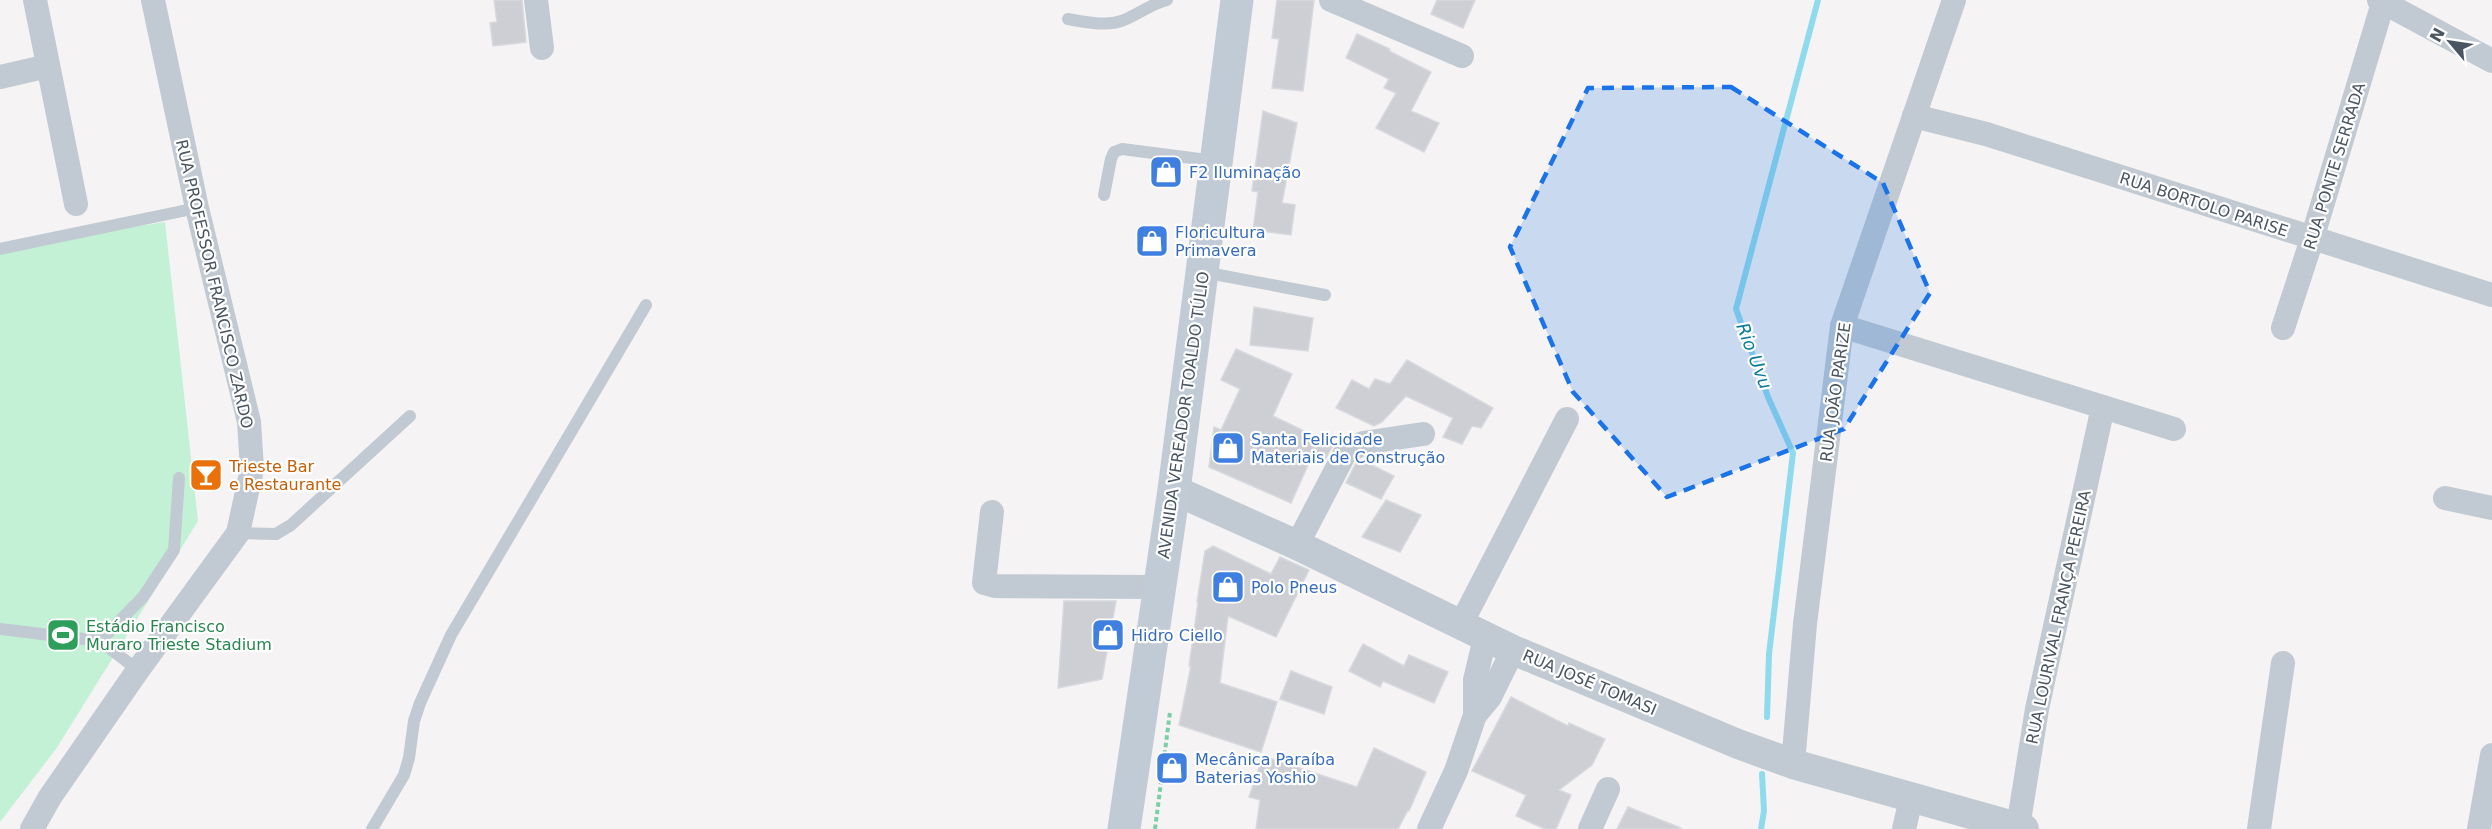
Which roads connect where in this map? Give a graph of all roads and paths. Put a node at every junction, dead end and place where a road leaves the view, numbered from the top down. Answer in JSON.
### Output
{"nodes":[{"id":1,"x":36,"y":0,"type":"edge"},
{"id":2,"x":153,"y":0,"type":"edge"},
{"id":3,"x":536,"y":0,"type":"edge"},
{"id":4,"x":1167,"y":0,"type":"edge"},
{"id":5,"x":1237,"y":0,"type":"edge"},
{"id":6,"x":1331,"y":0,"type":"edge"},
{"id":7,"x":1954,"y":0,"type":"edge"},
{"id":8,"x":2381,"y":1,"type":"edge"},
{"id":9,"x":1068,"y":19,"type":"dead end"},
{"id":10,"x":542,"y":48,"type":"dead end"},
{"id":11,"x":1462,"y":56,"type":"dead end"},
{"id":12,"x":2492,"y":61,"type":"edge"},
{"id":13,"x":48,"y":66,"type":"junction"},
{"id":14,"x":0,"y":77,"type":"edge"},
{"id":15,"x":1914,"y":116,"type":"junction"},
{"id":16,"x":1216,"y":161,"type":"junction"},
{"id":17,"x":1104,"y":195,"type":"dead end"},
{"id":18,"x":76,"y":204,"type":"dead end"},
{"id":19,"x":197,"y":208,"type":"junction"},
{"id":20,"x":2313,"y":239,"type":"junction"},
{"id":21,"x":0,"y":249,"type":"edge"},
{"id":22,"x":1202,"y":272,"type":"junction"},
{"id":23,"x":1325,"y":294,"type":"dead end"},
{"id":24,"x":2492,"y":295,"type":"edge"},
{"id":25,"x":646,"y":305,"type":"dead end"},
{"id":26,"x":1842,"y":326,"type":"junction"},
{"id":27,"x":2283,"y":328,"type":"dead end"},
{"id":28,"x":2103,"y":407,"type":"junction"},
{"id":29,"x":411,"y":416,"type":"dead end"},
{"id":30,"x":1567,"y":419,"type":"dead end"},
{"id":31,"x":2174,"y":429,"type":"dead end"},
{"id":32,"x":1423,"y":434,"type":"dead end"},
{"id":33,"x":179,"y":478,"type":"dead end"},
{"id":34,"x":1174,"y":490,"type":"junction"},
{"id":35,"x":2445,"y":498,"type":"dead end"},
{"id":36,"x":2492,"y":508,"type":"edge"},
{"id":37,"x":992,"y":512,"type":"dead end"},
{"id":38,"x":238,"y":533,"type":"junction"},
{"id":39,"x":1297,"y":545,"type":"junction"},
{"id":40,"x":1159,"y":587,"type":"junction"},
{"id":41,"x":0,"y":629,"type":"edge"},
{"id":42,"x":1473,"y":632,"type":"junction"},
{"id":43,"x":100,"y":641,"type":"junction"},
{"id":44,"x":1513,"y":650,"type":"junction"},
{"id":45,"x":2283,"y":663,"type":"dead end"},
{"id":46,"x":138,"y":670,"type":"junction"},
{"id":47,"x":1475,"y":715,"type":"junction"},
{"id":48,"x":2492,"y":755,"type":"edge"},
{"id":49,"x":1793,"y":764,"type":"junction"},
{"id":50,"x":1608,"y":789,"type":"dead end"},
{"id":51,"x":1911,"y":799,"type":"junction"},
{"id":52,"x":2021,"y":828,"type":"edge"},
{"id":53,"x":32,"y":829,"type":"edge"},
{"id":54,"x":372,"y":829,"type":"edge"},
{"id":55,"x":1124,"y":829,"type":"edge"},
{"id":56,"x":1429,"y":829,"type":"edge"},
{"id":57,"x":1590,"y":829,"type":"edge"},
{"id":58,"x":1904,"y":829,"type":"edge"},
{"id":59,"x":2259,"y":829,"type":"edge"},
{"id":60,"x":2479,"y":829,"type":"edge"}],
"edges":[{"from":1,"to":13,"type":"street"},
{"from":2,"to":19,"type":"street","name":"RUA PROFESSOR FRANCISCO ZARDO"},
{"from":3,"to":10,"type":"street"},
{"from":4,"to":9,"type":"lane"},
{"from":5,"to":16,"type":"main road","name":"AVENIDA VEREADOR TOALDO TÚLIO"},
{"from":6,"to":11,"type":"street"},
{"from":7,"to":15,"type":"street","name":"RUA JOÃO PARIZE"},
{"from":8,"to":12,"type":"street"},
{"from":8,"to":20,"type":"street","name":"RUA PONTE SERRADA"},
{"from":13,"to":14,"type":"street"},
{"from":13,"to":18,"type":"street"},
{"from":15,"to":20,"type":"street","name":"RUA BORTOLO PARISE"},
{"from":15,"to":26,"type":"street","name":"RUA JOÃO PARIZE"},
{"from":16,"to":17,"type":"lane"},
{"from":16,"to":22,"type":"main road","name":"AVENIDA VEREADOR TOALDO TÚLIO"},
{"from":19,"to":21,"type":"lane"},
{"from":19,"to":38,"type":"street","name":"RUA PROFESSOR FRANCISCO ZARDO"},
{"from":20,"to":24,"type":"street","name":"RUA BORTOLO PARISE"},
{"from":20,"to":27,"type":"street","name":"RUA PONTE SERRADA"},
{"from":22,"to":23,"type":"lane"},
{"from":22,"to":34,"type":"main road","name":"AVENIDA VEREADOR TOALDO TÚLIO"},
{"from":25,"to":54,"type":"lane"},
{"from":26,"to":28,"type":"street"},
{"from":26,"to":49,"type":"street","name":"RUA JOÃO PARIZE"},
{"from":28,"to":31,"type":"street"},
{"from":28,"to":52,"type":"street","name":"RUA LOURIVAL FRANÇA PEREIRA"},
{"from":29,"to":38,"type":"lane"},
{"from":30,"to":42,"type":"street"},
{"from":32,"to":39,"type":"street"},
{"from":33,"to":43,"type":"lane"},
{"from":34,"to":39,"type":"street","name":"RUA JOSÉ TOMASI"},
{"from":34,"to":40,"type":"main road","name":"AVENIDA VEREADOR TOALDO TÚLIO"},
{"from":35,"to":36,"type":"street"},
{"from":37,"to":40,"type":"street"},
{"from":38,"to":46,"type":"street","name":"RUA PROFESSOR FRANCISCO ZARDO"},
{"from":39,"to":42,"type":"street","name":"RUA JOSÉ TOMASI"},
{"from":40,"to":55,"type":"main road","name":"AVENIDA VEREADOR TOALDO TÚLIO"},
{"from":41,"to":43,"type":"lane"},
{"from":42,"to":44,"type":"street","name":"RUA JOSÉ TOMASI"},
{"from":42,"to":47,"type":"street"},
{"from":43,"to":46,"type":"lane"},
{"from":44,"to":47,"type":"street"},
{"from":44,"to":49,"type":"street","name":"RUA JOSÉ TOMASI"},
{"from":45,"to":59,"type":"street"},
{"from":46,"to":53,"type":"street","name":"RUA PROFESSOR FRANCISCO ZARDO"},
{"from":47,"to":56,"type":"street"},
{"from":48,"to":60,"type":"street"},
{"from":49,"to":51,"type":"street","name":"RUA JOSÉ TOMASI"},
{"from":50,"to":57,"type":"street"},
{"from":51,"to":52,"type":"street","name":"RUA JOSÉ TOMASI"},
{"from":51,"to":58,"type":"street"}]}
